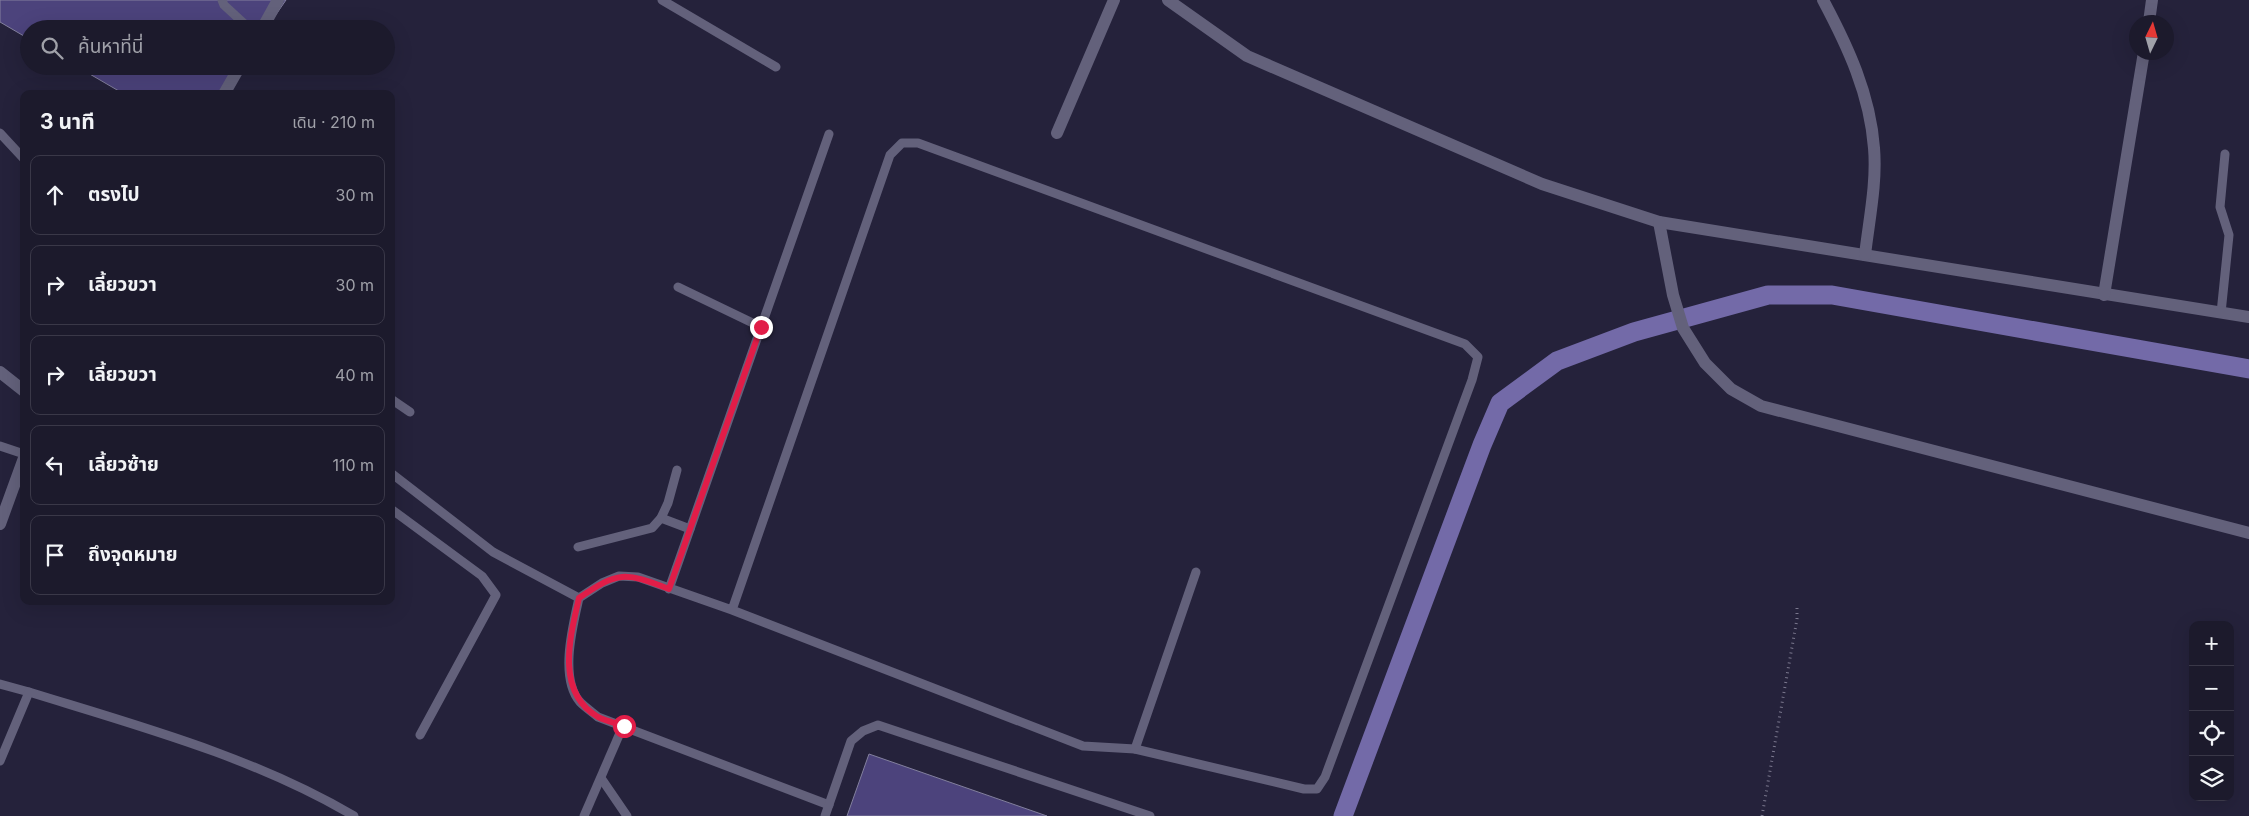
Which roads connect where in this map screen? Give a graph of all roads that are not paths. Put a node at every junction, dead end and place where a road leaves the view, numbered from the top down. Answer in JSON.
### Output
{"nodes":[{"id":1,"x":222,"y":0,"type":"edge"},
{"id":2,"x":278,"y":0,"type":"edge"},
{"id":3,"x":662,"y":0,"type":"edge"},
{"id":4,"x":1114,"y":0,"type":"edge"},
{"id":5,"x":1168,"y":0,"type":"edge"},
{"id":6,"x":1823,"y":0,"type":"edge"},
{"id":7,"x":2152,"y":0,"type":"edge"},
{"id":8,"x":2150,"y":15,"type":"edge"},
{"id":9,"x":240,"y":20,"type":"edge"},
{"id":10,"x":267,"y":20,"type":"edge"},
{"id":11,"x":2143,"y":60,"type":"edge"},
{"id":12,"x":776,"y":67,"type":"dead end"},
{"id":13,"x":235,"y":75,"type":"edge"},
{"id":14,"x":226,"y":90,"type":"edge"},
{"id":15,"x":0,"y":133,"type":"edge"},
{"id":16,"x":1056,"y":133,"type":"dead end"},
{"id":17,"x":829,"y":134,"type":"dead end"},
{"id":18,"x":2225,"y":154,"type":"dead end"},
{"id":19,"x":20,"y":155,"type":"edge"},
{"id":20,"x":1659,"y":222,"type":"junction"},
{"id":21,"x":1865,"y":256,"type":"junction"},
{"id":22,"x":678,"y":287,"type":"dead end"},
{"id":23,"x":2104,"y":295,"type":"junction"},
{"id":24,"x":2221,"y":312,"type":"junction"},
{"id":25,"x":2249,"y":317,"type":"edge"},
{"id":26,"x":761,"y":327,"type":"junction"},
{"id":27,"x":0,"y":372,"type":"edge"},
{"id":28,"x":20,"y":388,"type":"edge"},
{"id":29,"x":395,"y":402,"type":"edge"},
{"id":30,"x":410,"y":412,"type":"dead end"},
{"id":31,"x":0,"y":446,"type":"edge"},
{"id":32,"x":20,"y":454,"type":"edge"},
{"id":33,"x":20,"y":467,"type":"edge"},
{"id":34,"x":677,"y":470,"type":"dead end"},
{"id":35,"x":395,"y":476,"type":"edge"},
{"id":36,"x":395,"y":512,"type":"edge"},
{"id":37,"x":661,"y":518,"type":"junction"},
{"id":38,"x":0,"y":524,"type":"edge"},
{"id":39,"x":690,"y":529,"type":"junction"},
{"id":40,"x":2249,"y":533,"type":"edge"},
{"id":41,"x":578,"y":547,"type":"dead end"},
{"id":42,"x":1196,"y":572,"type":"dead end"},
{"id":43,"x":669,"y":589,"type":"junction"},
{"id":44,"x":579,"y":598,"type":"junction"},
{"id":45,"x":732,"y":610,"type":"junction"},
{"id":46,"x":0,"y":684,"type":"edge"},
{"id":47,"x":29,"y":692,"type":"junction"},
{"id":48,"x":624,"y":726,"type":"junction"},
{"id":49,"x":420,"y":736,"type":"dead end"},
{"id":50,"x":1135,"y":749,"type":"junction"},
{"id":51,"x":0,"y":761,"type":"edge"},
{"id":52,"x":601,"y":778,"type":"junction"},
{"id":53,"x":829,"y":805,"type":"junction"},
{"id":54,"x":354,"y":816,"type":"edge"},
{"id":55,"x":584,"y":816,"type":"edge"},
{"id":56,"x":627,"y":816,"type":"edge"},
{"id":57,"x":825,"y":816,"type":"edge"},
{"id":58,"x":1150,"y":816,"type":"edge"}],
"edges":[{"from":1,"to":9,"type":"lane"},
{"from":2,"to":10,"type":"street"},
{"from":3,"to":12,"type":"lane"},
{"from":4,"to":16,"type":"street"},
{"from":5,"to":20,"type":"street"},
{"from":6,"to":21,"type":"street"},
{"from":7,"to":8,"type":"street"},
{"from":11,"to":23,"type":"street"},
{"from":13,"to":14,"type":"street"},
{"from":15,"to":19,"type":"lane"},
{"from":17,"to":26,"type":"lane"},
{"from":18,"to":24,"type":"lane"},
{"from":20,"to":21,"type":"street"},
{"from":20,"to":40,"type":"street"},
{"from":21,"to":23,"type":"street"},
{"from":22,"to":26,"type":"lane"},
{"from":23,"to":24,"type":"street"},
{"from":24,"to":25,"type":"street"},
{"from":26,"to":39,"type":"lane"},
{"from":27,"to":28,"type":"street"},
{"from":29,"to":30,"type":"lane"},
{"from":31,"to":32,"type":"lane"},
{"from":33,"to":38,"type":"street"},
{"from":34,"to":37,"type":"lane"},
{"from":35,"to":44,"type":"lane"},
{"from":36,"to":49,"type":"lane"},
{"from":37,"to":39,"type":"lane"},
{"from":37,"to":41,"type":"lane"},
{"from":39,"to":43,"type":"lane"},
{"from":42,"to":50,"type":"lane"},
{"from":43,"to":44,"type":"lane"},
{"from":43,"to":45,"type":"lane"},
{"from":44,"to":48,"type":"lane"},
{"from":45,"to":50,"type":"lane"},
{"from":45,"to":50,"type":"lane"},
{"from":46,"to":47,"type":"lane"},
{"from":47,"to":51,"type":"lane"},
{"from":47,"to":54,"type":"lane"},
{"from":48,"to":52,"type":"lane"},
{"from":48,"to":53,"type":"lane"},
{"from":52,"to":55,"type":"lane"},
{"from":52,"to":56,"type":"lane"},
{"from":53,"to":57,"type":"lane"},
{"from":53,"to":58,"type":"lane"}]}
